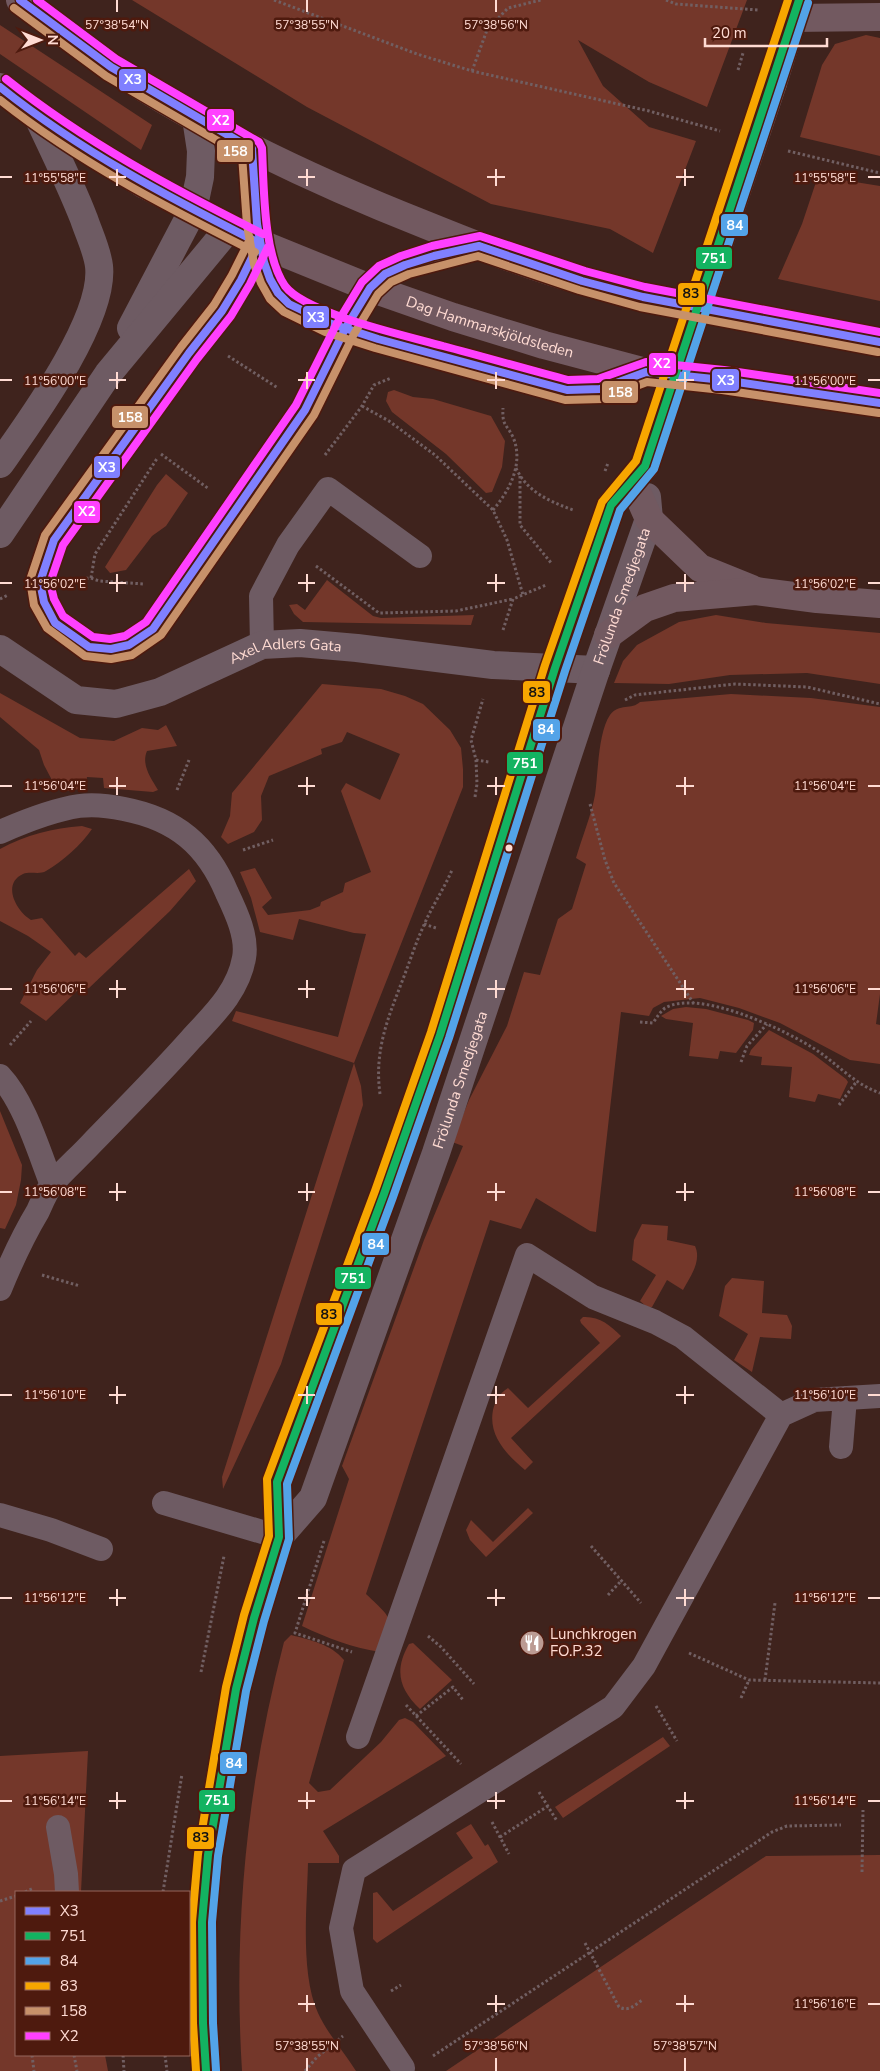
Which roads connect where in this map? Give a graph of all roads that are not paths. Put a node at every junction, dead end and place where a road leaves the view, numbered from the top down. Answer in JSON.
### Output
{"nodes":[{"id":1,"x":20,"y":0,"type":"edge"},
{"id":2,"x":796,"y":9,"type":"edge"},
{"id":3,"x":880,"y":17,"type":"edge"},
{"id":4,"x":0,"y":87,"type":"edge"},
{"id":5,"x":37,"y":115,"type":"junction"},
{"id":6,"x":196,"y":118,"type":"junction"},
{"id":7,"x":252,"y":149,"type":"junction"},
{"id":8,"x":193,"y":210,"type":"junction"},
{"id":9,"x":229,"y":228,"type":"junction"},
{"id":10,"x":259,"y":243,"type":"junction"},
{"id":11,"x":479,"y":246,"type":"junction"},
{"id":12,"x":370,"y":288,"type":"junction"},
{"id":13,"x":345,"y":329,"type":"junction"},
{"id":14,"x":880,"y":342,"type":"edge"},
{"id":15,"x":646,"y":372,"type":"junction"},
{"id":16,"x":108,"y":374,"type":"junction"},
{"id":17,"x":880,"y":403,"type":"edge"},
{"id":18,"x":0,"y":464,"type":"edge"},
{"id":19,"x":639,"y":473,"type":"junction"},
{"id":20,"x":648,"y":519,"type":"junction"},
{"id":21,"x":0,"y":534,"type":"edge"},
{"id":22,"x":420,"y":556,"type":"dead end"},
{"id":23,"x":756,"y":590,"type":"junction"},
{"id":24,"x":880,"y":604,"type":"edge"},
{"id":25,"x":608,"y":635,"type":"junction"},
{"id":26,"x":262,"y":645,"type":"junction"},
{"id":27,"x":0,"y":649,"type":"edge"},
{"id":28,"x":555,"y":668,"type":"junction"},
{"id":29,"x":596,"y":670,"type":"junction"},
{"id":30,"x":0,"y":832,"type":"edge"},
{"id":31,"x":0,"y":1076,"type":"edge"},
{"id":32,"x":52,"y":1185,"type":"junction"},
{"id":33,"x":0,"y":1289,"type":"edge"},
{"id":34,"x":880,"y":1396,"type":"edge"},
{"id":35,"x":845,"y":1398,"type":"junction"},
{"id":36,"x":781,"y":1415,"type":"junction"},
{"id":37,"x":841,"y":1447,"type":"dead end"},
{"id":38,"x":164,"y":1503,"type":"dead end"},
{"id":39,"x":0,"y":1515,"type":"edge"},
{"id":40,"x":279,"y":1537,"type":"junction"},
{"id":41,"x":101,"y":1549,"type":"dead end"},
{"id":42,"x":358,"y":1737,"type":"dead end"},
{"id":43,"x":58,"y":1827,"type":"dead end"},
{"id":44,"x":67,"y":1891,"type":"edge"},
{"id":45,"x":195,"y":1966,"type":"edge"},
{"id":46,"x":403,"y":2068,"type":"road end"},
{"id":47,"x":206,"y":2071,"type":"edge"}],
"edges":[{"from":1,"to":6,"type":"main road"},
{"from":2,"to":3,"type":"main road"},
{"from":2,"to":19,"type":"street","bridge":true},
{"from":4,"to":5,"type":"main road","name":"Dag Hammarskjöldsleden"},
{"from":5,"to":8,"type":"main road","name":"Dag Hammarskjöldsleden"},
{"from":5,"to":18,"type":"street"},
{"from":6,"to":7,"type":"main road"},
{"from":6,"to":8,"type":"street"},
{"from":7,"to":10,"type":"lane"},
{"from":7,"to":11,"type":"main road"},
{"from":8,"to":9,"type":"main road","name":"Dag Hammarskjöldsleden"},
{"from":8,"to":16,"type":"street"},
{"from":9,"to":10,"type":"main road","name":"Dag Hammarskjöldsleden"},
{"from":9,"to":16,"type":"street"},
{"from":10,"to":12,"type":"main road","name":"Dag Hammarskjöldsleden"},
{"from":10,"to":13,"type":"lane"},
{"from":10,"to":13,"type":"lane"},
{"from":11,"to":12,"type":"lane"},
{"from":11,"to":14,"type":"main road"},
{"from":12,"to":13,"type":"lane"},
{"from":12,"to":15,"type":"main road","name":"Dag Hammarskjöldsleden"},
{"from":13,"to":15,"type":"lane"},
{"from":15,"to":17,"type":"main road","name":"Dag Hammarskjöldsleden"},
{"from":16,"to":21,"type":"street"},
{"from":19,"to":20,"type":"street","name":"Frölunda Smedjegata"},
{"from":19,"to":28,"type":"street","name":"Frölunda Smedjegata"},
{"from":20,"to":23,"type":"main road"},
{"from":20,"to":25,"type":"street","name":"Frölunda Smedjegata"},
{"from":22,"to":26,"type":"lane"},
{"from":23,"to":24,"type":"main road"},
{"from":23,"to":25,"type":"main road"},
{"from":25,"to":29,"type":"street","name":"Frölunda Smedjegata"},
{"from":26,"to":27,"type":"street","name":"Axel Adlers Gata"},
{"from":26,"to":28,"type":"street","name":"Axel Adlers Gata"},
{"from":28,"to":29,"type":"street","name":"Axel Adlers Gata"},
{"from":28,"to":40,"type":"street","name":"Frölunda Smedjegata"},
{"from":29,"to":40,"type":"street","name":"Frölunda Smedjegata"},
{"from":30,"to":32,"type":"lane"},
{"from":31,"to":32,"type":"lane"},
{"from":32,"to":33,"type":"lane"},
{"from":34,"to":35,"type":"lane"},
{"from":35,"to":36,"type":"lane"},
{"from":35,"to":37,"type":"lane"},
{"from":36,"to":42,"type":"lane"},
{"from":36,"to":46,"type":"lane"},
{"from":38,"to":40,"type":"lane"},
{"from":39,"to":41,"type":"lane"},
{"from":40,"to":45,"type":"street","name":"Frölunda Smedjegata"},
{"from":43,"to":44,"type":"lane"},
{"from":45,"to":47,"type":"street","name":"Frölunda Smedjegata"}]}
